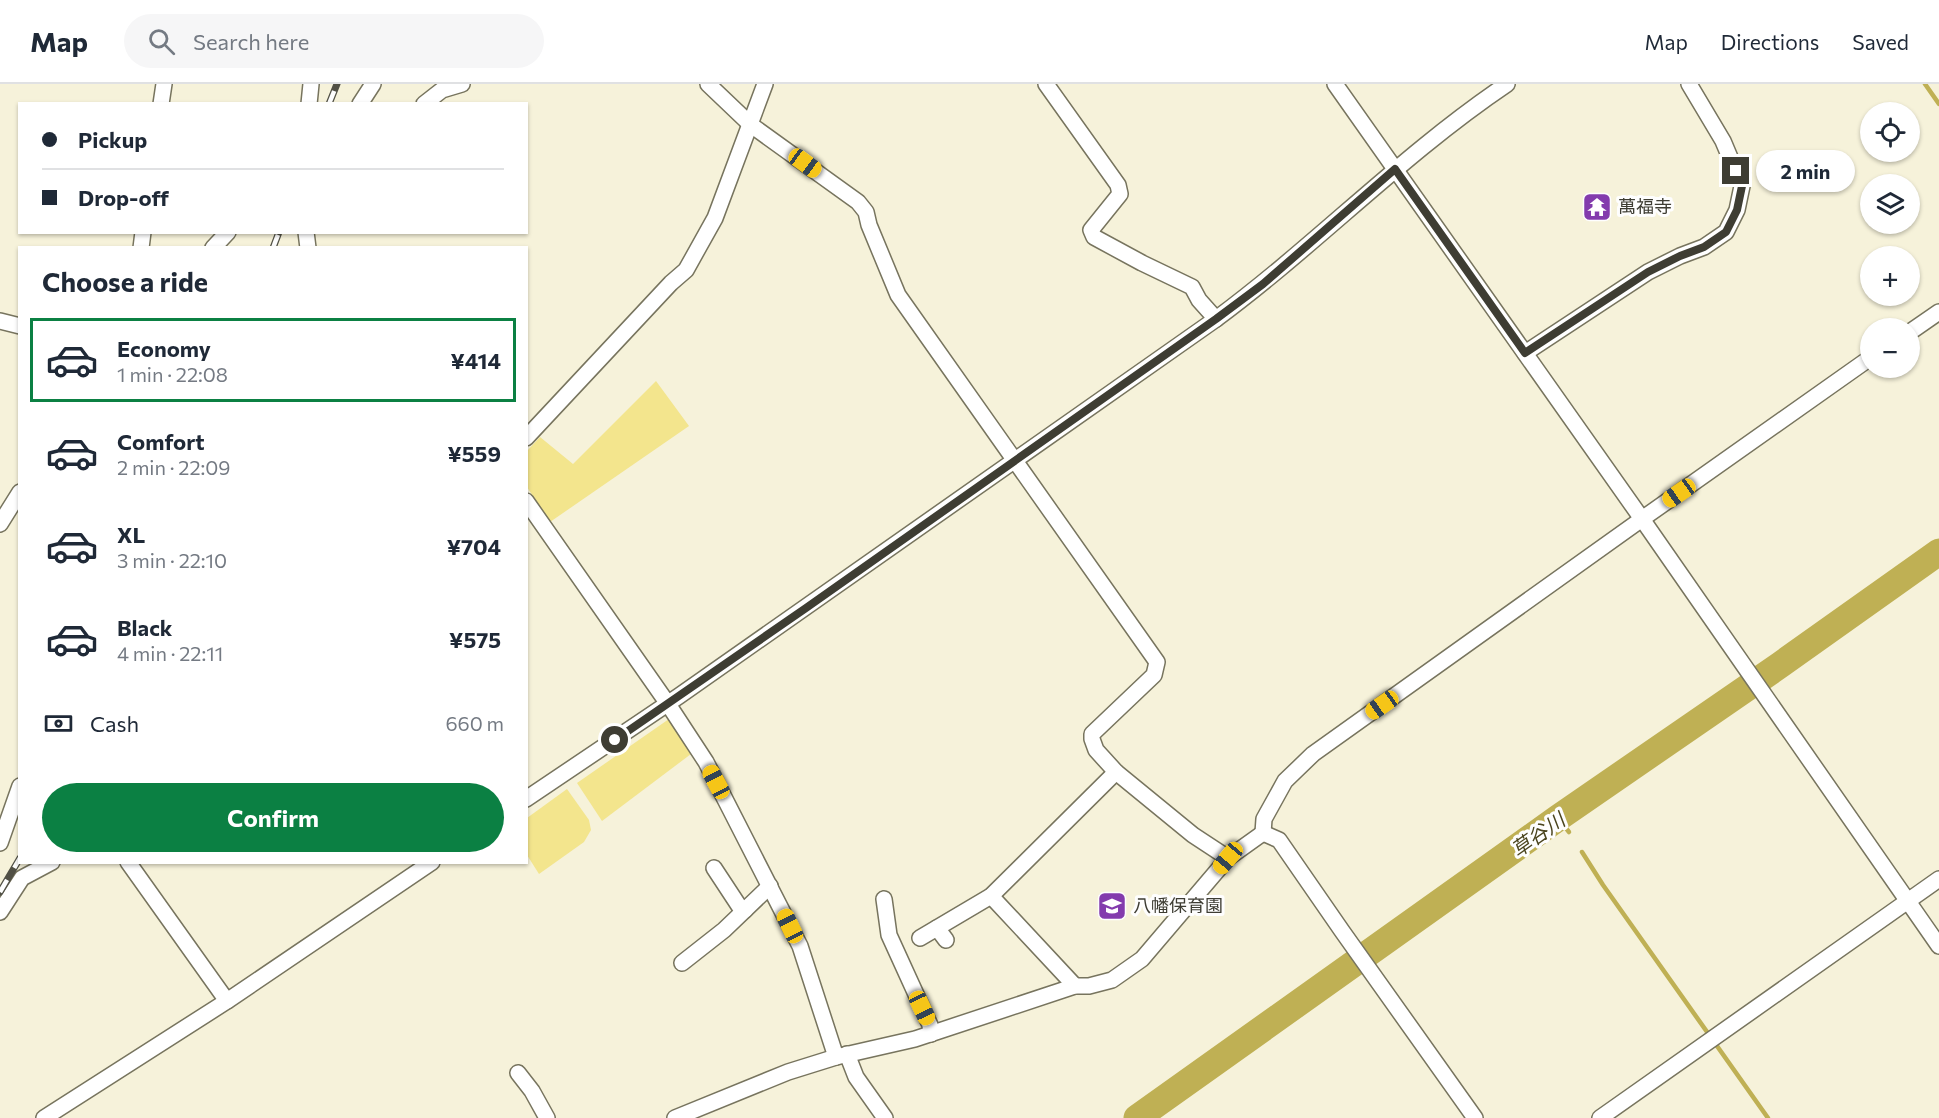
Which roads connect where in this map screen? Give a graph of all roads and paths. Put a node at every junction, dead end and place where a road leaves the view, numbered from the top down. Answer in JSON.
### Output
{"nodes":[{"id":1,"x":164,"y":84,"type":"edge"},
{"id":2,"x":311,"y":84,"type":"edge"},
{"id":3,"x":373,"y":84,"type":"edge"},
{"id":4,"x":462,"y":84,"type":"edge"},
{"id":5,"x":708,"y":84,"type":"edge"},
{"id":6,"x":765,"y":84,"type":"edge"},
{"id":7,"x":1046,"y":84,"type":"edge"},
{"id":8,"x":1335,"y":84,"type":"edge"},
{"id":9,"x":1508,"y":84,"type":"edge"},
{"id":10,"x":1689,"y":84,"type":"edge"},
{"id":11,"x":161,"y":102,"type":"edge"},
{"id":12,"x":309,"y":102,"type":"edge"},
{"id":13,"x":361,"y":102,"type":"edge"},
{"id":14,"x":427,"y":102,"type":"edge"},
{"id":15,"x":751,"y":125,"type":"junction"},
{"id":16,"x":1395,"y":169,"type":"junction"},
{"id":17,"x":226,"y":234,"type":"edge"},
{"id":18,"x":215,"y":246,"type":"edge"},
{"id":19,"x":1939,"y":312,"type":"edge"},
{"id":20,"x":1216,"y":319,"type":"junction"},
{"id":21,"x":0,"y":321,"type":"edge"},
{"id":22,"x":1920,"y":325,"type":"edge"},
{"id":23,"x":18,"y":326,"type":"edge"},
{"id":24,"x":1525,"y":353,"type":"junction"},
{"id":25,"x":1860,"y":365,"type":"edge"},
{"id":26,"x":528,"y":436,"type":"edge"},
{"id":27,"x":1014,"y":461,"type":"junction"},
{"id":28,"x":18,"y":495,"type":"edge"},
{"id":29,"x":528,"y":504,"type":"edge"},
{"id":30,"x":1642,"y":519,"type":"junction"},
{"id":31,"x":0,"y":524,"type":"edge"},
{"id":32,"x":668,"y":704,"type":"junction"},
{"id":33,"x":1116,"y":772,"type":"junction"},
{"id":34,"x":18,"y":792,"type":"edge"},
{"id":35,"x":528,"y":798,"type":"edge"},
{"id":36,"x":1263,"y":833,"type":"junction"},
{"id":37,"x":0,"y":843,"type":"edge"},
{"id":38,"x":1228,"y":858,"type":"junction"},
{"id":39,"x":48,"y":864,"type":"edge"},
{"id":40,"x":129,"y":864,"type":"edge"},
{"id":41,"x":429,"y":864,"type":"edge"},
{"id":42,"x":714,"y":868,"type":"dead end"},
{"id":43,"x":1939,"y":879,"type":"edge"},
{"id":44,"x":770,"y":886,"type":"junction"},
{"id":45,"x":991,"y":896,"type":"junction"},
{"id":46,"x":884,"y":898,"type":"dead end"},
{"id":47,"x":1907,"y":902,"type":"junction"},
{"id":48,"x":745,"y":910,"type":"junction"},
{"id":49,"x":0,"y":912,"type":"edge"},
{"id":50,"x":920,"y":938,"type":"dead end"},
{"id":51,"x":1939,"y":946,"type":"edge"},
{"id":52,"x":682,"y":963,"type":"dead end"},
{"id":53,"x":1075,"y":986,"type":"junction"},
{"id":54,"x":227,"y":1001,"type":"junction"},
{"id":55,"x":931,"y":1034,"type":"junction"},
{"id":56,"x":842,"y":1056,"type":"junction"},
{"id":57,"x":518,"y":1073,"type":"dead end"},
{"id":58,"x":44,"y":1118,"type":"edge"},
{"id":59,"x":547,"y":1118,"type":"edge"},
{"id":60,"x":675,"y":1118,"type":"edge"},
{"id":61,"x":885,"y":1118,"type":"edge"},
{"id":62,"x":1475,"y":1118,"type":"edge"},
{"id":63,"x":1600,"y":1118,"type":"edge"}],
"edges":[{"from":1,"to":11,"type":"street"},
{"from":2,"to":12,"type":"street"},
{"from":3,"to":13,"type":"street"},
{"from":4,"to":14,"type":"street"},
{"from":5,"to":15,"type":"street"},
{"from":6,"to":15,"type":"street"},
{"from":7,"to":20,"type":"street"},
{"from":8,"to":16,"type":"street"},
{"from":9,"to":16,"type":"street"},
{"from":10,"to":24,"type":"street"},
{"from":15,"to":26,"type":"street"},
{"from":15,"to":27,"type":"street"},
{"from":16,"to":20,"type":"street"},
{"from":16,"to":24,"type":"street"},
{"from":17,"to":18,"type":"street"},
{"from":19,"to":22,"type":"street"},
{"from":20,"to":27,"type":"street"},
{"from":21,"to":23,"type":"street"},
{"from":24,"to":30,"type":"street"},
{"from":25,"to":30,"type":"street"},
{"from":27,"to":32,"type":"street"},
{"from":27,"to":33,"type":"street"},
{"from":28,"to":31,"type":"street"},
{"from":29,"to":32,"type":"street"},
{"from":30,"to":36,"type":"street"},
{"from":30,"to":47,"type":"street"},
{"from":32,"to":35,"type":"street"},
{"from":32,"to":44,"type":"street"},
{"from":33,"to":38,"type":"street"},
{"from":33,"to":45,"type":"street"},
{"from":34,"to":37,"type":"street"},
{"from":36,"to":38,"type":"street"},
{"from":36,"to":62,"type":"street"},
{"from":38,"to":53,"type":"street"},
{"from":39,"to":49,"type":"street"},
{"from":40,"to":54,"type":"street"},
{"from":41,"to":54,"type":"street"},
{"from":42,"to":48,"type":"street"},
{"from":43,"to":47,"type":"street"},
{"from":44,"to":48,"type":"street"},
{"from":44,"to":56,"type":"street"},
{"from":45,"to":50,"type":"street"},
{"from":45,"to":53,"type":"street"},
{"from":46,"to":55,"type":"street"},
{"from":47,"to":51,"type":"street"},
{"from":47,"to":63,"type":"street"},
{"from":48,"to":52,"type":"street"},
{"from":53,"to":55,"type":"street"},
{"from":54,"to":58,"type":"street"},
{"from":55,"to":56,"type":"street"},
{"from":56,"to":60,"type":"street"},
{"from":56,"to":61,"type":"street"},
{"from":57,"to":59,"type":"street"}]}
